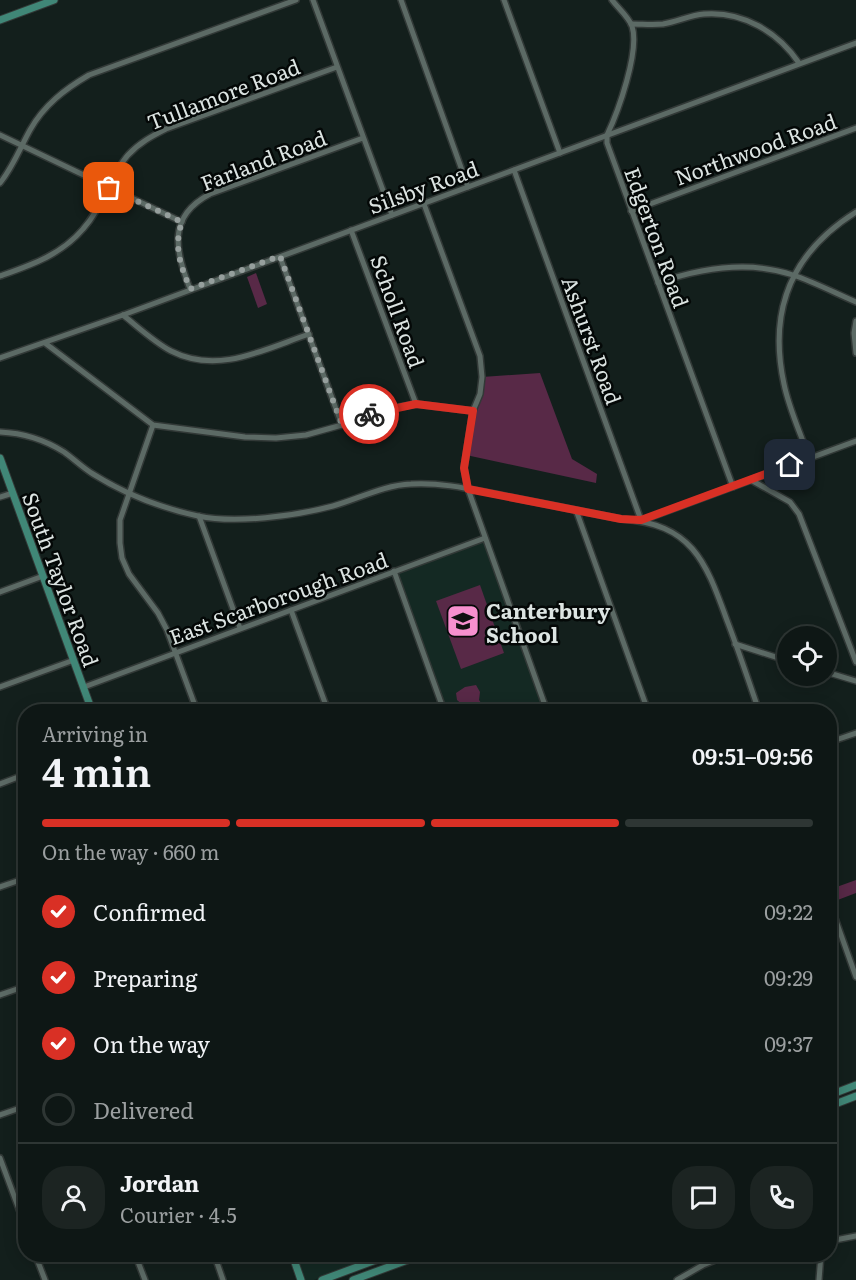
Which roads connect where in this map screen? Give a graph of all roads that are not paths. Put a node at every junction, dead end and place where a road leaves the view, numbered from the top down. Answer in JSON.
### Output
{"nodes":[{"id":1,"x":54,"y":0,"type":"edge"},
{"id":2,"x":296,"y":0,"type":"edge"},
{"id":3,"x":313,"y":0,"type":"edge"},
{"id":4,"x":401,"y":0,"type":"edge"},
{"id":5,"x":504,"y":0,"type":"edge"},
{"id":6,"x":612,"y":0,"type":"edge"},
{"id":7,"x":0,"y":20,"type":"edge"},
{"id":8,"x":631,"y":24,"type":"junction"},
{"id":9,"x":856,"y":43,"type":"edge"},
{"id":10,"x":799,"y":63,"type":"junction"},
{"id":11,"x":337,"y":67,"type":"junction"},
{"id":12,"x":856,"y":128,"type":"edge"},
{"id":13,"x":0,"y":135,"type":"edge"},
{"id":14,"x":607,"y":135,"type":"junction"},
{"id":15,"x":363,"y":138,"type":"junction"},
{"id":16,"x":22,"y":146,"type":"junction"},
{"id":17,"x":560,"y":153,"type":"junction"},
{"id":18,"x":513,"y":170,"type":"junction"},
{"id":19,"x":0,"y":183,"type":"edge"},
{"id":20,"x":468,"y":187,"type":"junction"},
{"id":21,"x":109,"y":188,"type":"junction"},
{"id":22,"x":424,"y":204,"type":"junction"},
{"id":23,"x":631,"y":211,"type":"junction"},
{"id":24,"x":856,"y":212,"type":"edge"},
{"id":25,"x":392,"y":215,"type":"junction"},
{"id":26,"x":182,"y":222,"type":"junction"},
{"id":27,"x":351,"y":230,"type":"junction"},
{"id":28,"x":280,"y":256,"type":"junction"},
{"id":29,"x":794,"y":275,"type":"junction"},
{"id":30,"x":0,"y":276,"type":"edge"},
{"id":31,"x":658,"y":283,"type":"junction"},
{"id":32,"x":190,"y":289,"type":"junction"},
{"id":33,"x":856,"y":302,"type":"edge"},
{"id":34,"x":123,"y":315,"type":"junction"},
{"id":35,"x":856,"y":321,"type":"edge"},
{"id":36,"x":309,"y":334,"type":"junction"},
{"id":37,"x":45,"y":343,"type":"junction"},
{"id":38,"x":856,"y":353,"type":"edge"},
{"id":39,"x":0,"y":358,"type":"edge"},
{"id":40,"x":416,"y":404,"type":"junction"},
{"id":41,"x":473,"y":411,"type":"junction"},
{"id":42,"x":153,"y":425,"type":"junction"},
{"id":43,"x":342,"y":425,"type":"junction"},
{"id":44,"x":0,"y":432,"type":"edge"},
{"id":45,"x":856,"y":441,"type":"edge"},
{"id":46,"x":0,"y":458,"type":"edge"},
{"id":47,"x":809,"y":458,"type":"junction"},
{"id":48,"x":751,"y":480,"type":"junction"},
{"id":49,"x":733,"y":487,"type":"junction"},
{"id":50,"x":468,"y":489,"type":"junction"},
{"id":51,"x":13,"y":493,"type":"junction"},
{"id":52,"x":129,"y":494,"type":"junction"},
{"id":53,"x":0,"y":497,"type":"edge"},
{"id":54,"x":576,"y":510,"type":"junction"},
{"id":55,"x":200,"y":516,"type":"junction"},
{"id":56,"x":641,"y":520,"type":"junction"},
{"id":57,"x":485,"y":538,"type":"junction"},
{"id":58,"x":394,"y":571,"type":"junction"},
{"id":59,"x":43,"y":576,"type":"junction"},
{"id":60,"x":0,"y":592,"type":"edge"},
{"id":61,"x":291,"y":610,"type":"junction"},
{"id":62,"x":240,"y":628,"type":"junction"},
{"id":63,"x":735,"y":644,"type":"junction"},
{"id":64,"x":175,"y":652,"type":"junction"},
{"id":65,"x":777,"y":657,"type":"edge"},
{"id":66,"x":74,"y":660,"type":"junction"},
{"id":67,"x":856,"y":662,"type":"edge"},
{"id":68,"x":837,"y":675,"type":"edge"},
{"id":69,"x":856,"y":681,"type":"edge"},
{"id":70,"x":0,"y":687,"type":"edge"},
{"id":71,"x":84,"y":687,"type":"junction"},
{"id":72,"x":90,"y":704,"type":"edge"},
{"id":73,"x":194,"y":704,"type":"edge"},
{"id":74,"x":325,"y":704,"type":"edge"},
{"id":75,"x":442,"y":704,"type":"edge"},
{"id":76,"x":544,"y":704,"type":"edge"},
{"id":77,"x":645,"y":704,"type":"edge"},
{"id":78,"x":756,"y":704,"type":"edge"},
{"id":79,"x":856,"y":733,"type":"edge"},
{"id":80,"x":837,"y":740,"type":"edge"},
{"id":81,"x":18,"y":777,"type":"edge"},
{"id":82,"x":0,"y":784,"type":"edge"},
{"id":83,"x":18,"y":881,"type":"edge"},
{"id":84,"x":0,"y":887,"type":"edge"},
{"id":85,"x":837,"y":923,"type":"edge"},
{"id":86,"x":856,"y":976,"type":"edge"},
{"id":87,"x":18,"y":989,"type":"edge"},
{"id":88,"x":0,"y":995,"type":"edge"},
{"id":89,"x":856,"y":1085,"type":"edge"},
{"id":90,"x":837,"y":1092,"type":"edge"},
{"id":91,"x":856,"y":1096,"type":"edge"},
{"id":92,"x":837,"y":1103,"type":"edge"},
{"id":93,"x":18,"y":1109,"type":"edge"},
{"id":94,"x":0,"y":1115,"type":"edge"},
{"id":95,"x":0,"y":1158,"type":"edge"},
{"id":96,"x":18,"y":1206,"type":"edge"},
{"id":97,"x":856,"y":1236,"type":"edge"},
{"id":98,"x":837,"y":1240,"type":"edge"},
{"id":99,"x":38,"y":1262,"type":"edge"},
{"id":100,"x":138,"y":1262,"type":"edge"},
{"id":101,"x":217,"y":1262,"type":"edge"},
{"id":102,"x":295,"y":1262,"type":"edge"},
{"id":103,"x":374,"y":1262,"type":"edge"},
{"id":104,"x":710,"y":1262,"type":"edge"},
{"id":105,"x":820,"y":1262,"type":"edge"},
{"id":106,"x":399,"y":1263,"type":"edge"},
{"id":107,"x":337,"y":1277,"type":"edge"},
{"id":108,"x":45,"y":1280,"type":"edge"},
{"id":109,"x":145,"y":1280,"type":"edge"},
{"id":110,"x":223,"y":1280,"type":"edge"},
{"id":111,"x":301,"y":1280,"type":"edge"},
{"id":112,"x":322,"y":1280,"type":"edge"},
{"id":113,"x":353,"y":1280,"type":"edge"},
{"id":114,"x":677,"y":1280,"type":"edge"},
{"id":115,"x":819,"y":1280,"type":"edge"}],
"edges":[{"from":1,"to":7,"type":"main road"},
{"from":2,"to":16,"type":"street"},
{"from":3,"to":11,"type":"street"},
{"from":4,"to":20,"type":"street"},
{"from":5,"to":17,"type":"street"},
{"from":6,"to":8,"type":"street"},
{"from":8,"to":10,"type":"street"},
{"from":8,"to":14,"type":"street"},
{"from":9,"to":10,"type":"street","name":"Silsby Road"},
{"from":10,"to":14,"type":"street","name":"Silsby Road"},
{"from":11,"to":15,"type":"street"},
{"from":11,"to":21,"type":"street","name":"Tullamore Road"},
{"from":12,"to":23,"type":"street","name":"Northwood Road"},
{"from":13,"to":16,"type":"street"},
{"from":14,"to":17,"type":"street","name":"Silsby Road"},
{"from":14,"to":23,"type":"street","name":"Edgerton Road"},
{"from":15,"to":25,"type":"street"},
{"from":15,"to":26,"type":"street","name":"Farland Road"},
{"from":16,"to":19,"type":"street"},
{"from":16,"to":21,"type":"street"},
{"from":17,"to":18,"type":"street","name":"Silsby Road"},
{"from":18,"to":20,"type":"street","name":"Silsby Road"},
{"from":18,"to":56,"type":"street","name":"Ashurst Road"},
{"from":20,"to":22,"type":"street","name":"Silsby Road"},
{"from":21,"to":26,"type":"street"},
{"from":21,"to":30,"type":"street","name":"Tullamore Road"},
{"from":22,"to":25,"type":"street","name":"Silsby Road"},
{"from":22,"to":41,"type":"street"},
{"from":23,"to":31,"type":"street","name":"Edgerton Road"},
{"from":24,"to":29,"type":"street"},
{"from":25,"to":27,"type":"street","name":"Silsby Road"},
{"from":26,"to":32,"type":"street"},
{"from":27,"to":28,"type":"street","name":"Silsby Road"},
{"from":27,"to":40,"type":"street","name":"Scholl Road"},
{"from":28,"to":32,"type":"street","name":"Silsby Road"},
{"from":28,"to":36,"type":"street"},
{"from":29,"to":31,"type":"street"},
{"from":29,"to":33,"type":"street"},
{"from":29,"to":47,"type":"street"},
{"from":31,"to":49,"type":"street","name":"Edgerton Road"},
{"from":32,"to":34,"type":"street","name":"Silsby Road"},
{"from":34,"to":36,"type":"street"},
{"from":34,"to":37,"type":"street","name":"Silsby Road"},
{"from":35,"to":38,"type":"street"},
{"from":36,"to":43,"type":"street"},
{"from":37,"to":39,"type":"street","name":"Silsby Road"},
{"from":37,"to":42,"type":"street"},
{"from":40,"to":41,"type":"street"},
{"from":40,"to":43,"type":"street"},
{"from":41,"to":50,"type":"street"},
{"from":42,"to":43,"type":"street"},
{"from":42,"to":52,"type":"street"},
{"from":44,"to":52,"type":"street"},
{"from":45,"to":47,"type":"street"},
{"from":46,"to":51,"type":"main road","name":"South Taylor Road"},
{"from":47,"to":48,"type":"street"},
{"from":48,"to":49,"type":"street"},
{"from":48,"to":67,"type":"street"},
{"from":49,"to":56,"type":"street"},
{"from":50,"to":54,"type":"street"},
{"from":50,"to":55,"type":"street"},
{"from":50,"to":57,"type":"street"},
{"from":51,"to":53,"type":"street"},
{"from":51,"to":59,"type":"main road","name":"South Taylor Road"},
{"from":52,"to":55,"type":"street"},
{"from":52,"to":64,"type":"street"},
{"from":54,"to":56,"type":"street"},
{"from":54,"to":77,"type":"street"},
{"from":55,"to":62,"type":"street"},
{"from":56,"to":63,"type":"street"},
{"from":57,"to":58,"type":"street","name":"East Scarborough Road"},
{"from":57,"to":76,"type":"street"},
{"from":58,"to":61,"type":"street","name":"East Scarborough Road"},
{"from":58,"to":75,"type":"street"},
{"from":59,"to":60,"type":"street"},
{"from":59,"to":66,"type":"main road","name":"South Taylor Road"},
{"from":61,"to":62,"type":"street","name":"East Scarborough Road"},
{"from":61,"to":74,"type":"street"},
{"from":62,"to":64,"type":"street","name":"East Scarborough Road"},
{"from":63,"to":65,"type":"street"},
{"from":63,"to":78,"type":"street"},
{"from":64,"to":71,"type":"street","name":"East Scarborough Road"},
{"from":64,"to":73,"type":"street"},
{"from":66,"to":70,"type":"street"},
{"from":66,"to":71,"type":"main road","name":"South Taylor Road"},
{"from":68,"to":69,"type":"street"},
{"from":71,"to":72,"type":"main road","name":"South Taylor Road"},
{"from":79,"to":80,"type":"street"},
{"from":81,"to":82,"type":"street"},
{"from":83,"to":84,"type":"street"},
{"from":85,"to":86,"type":"street"},
{"from":87,"to":88,"type":"street"},
{"from":89,"to":90,"type":"main road"},
{"from":91,"to":92,"type":"main road"},
{"from":93,"to":94,"type":"street"},
{"from":95,"to":96,"type":"street"},
{"from":97,"to":98,"type":"street"},
{"from":99,"to":108,"type":"street"},
{"from":100,"to":109,"type":"street"},
{"from":101,"to":110,"type":"street"},
{"from":102,"to":111,"type":"main road"},
{"from":103,"to":107,"type":"main road"},
{"from":104,"to":114,"type":"street"},
{"from":105,"to":115,"type":"street"},
{"from":106,"to":113,"type":"main road"},
{"from":107,"to":112,"type":"main road"}]}
